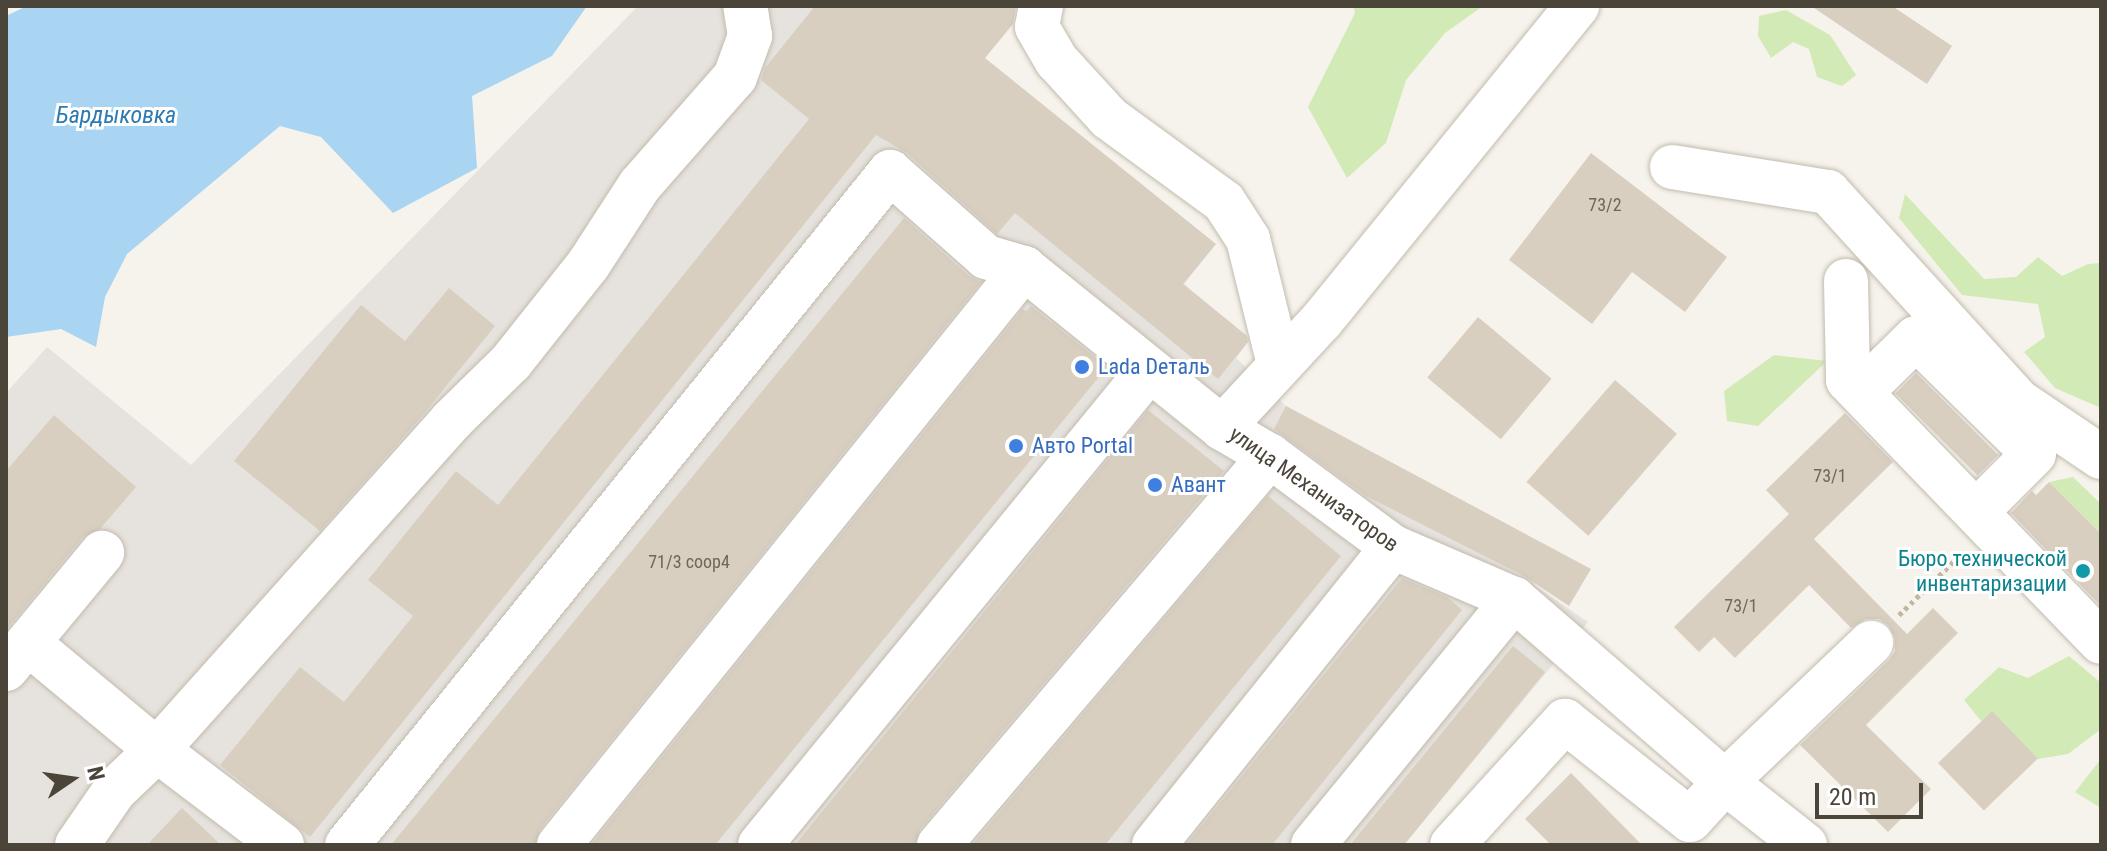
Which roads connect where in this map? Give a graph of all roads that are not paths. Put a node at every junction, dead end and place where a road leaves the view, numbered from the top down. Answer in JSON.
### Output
{"nodes":[{"id":1,"x":745,"y":6,"type":"edge"},
{"id":2,"x":1041,"y":6,"type":"edge"},
{"id":3,"x":1577,"y":6,"type":"edge"},
{"id":4,"x":1672,"y":167,"type":"dead end"},
{"id":5,"x":1024,"y":268,"type":"junction"},
{"id":6,"x":1846,"y":281,"type":"dead end"},
{"id":7,"x":1279,"y":364,"type":"junction"},
{"id":8,"x":1149,"y":370,"type":"junction"},
{"id":9,"x":1861,"y":392,"type":"junction"},
{"id":10,"x":1222,"y":428,"type":"junction"},
{"id":11,"x":1270,"y":456,"type":"junction"},
{"id":12,"x":2101,"y":457,"type":"edge"},
{"id":13,"x":1982,"y":519,"type":"junction"},
{"id":14,"x":1393,"y":547,"type":"junction"},
{"id":15,"x":102,"y":553,"type":"dead end"},
{"id":16,"x":1514,"y":599,"type":"junction"},
{"id":17,"x":2101,"y":642,"type":"edge"},
{"id":18,"x":1871,"y":643,"type":"road end"},
{"id":19,"x":17,"y":656,"type":"edge"},
{"id":20,"x":157,"y":750,"type":"junction"},
{"id":21,"x":1725,"y":782,"type":"junction"},
{"id":22,"x":77,"y":845,"type":"edge"},
{"id":23,"x":282,"y":845,"type":"edge"},
{"id":24,"x":347,"y":845,"type":"edge"},
{"id":25,"x":559,"y":845,"type":"edge"},
{"id":26,"x":760,"y":845,"type":"edge"},
{"id":27,"x":939,"y":845,"type":"edge"},
{"id":28,"x":1154,"y":845,"type":"edge"},
{"id":29,"x":1313,"y":845,"type":"edge"},
{"id":30,"x":1452,"y":845,"type":"edge"},
{"id":31,"x":1805,"y":845,"type":"edge"}],
"edges":[{"from":1,"to":20,"type":"lane"},
{"from":2,"to":7,"type":"lane"},
{"from":3,"to":7,"type":"lane","name":"улица Механизаторов"},
{"from":4,"to":12,"type":"lane"},
{"from":5,"to":8,"type":"lane"},
{"from":5,"to":24,"type":"lane"},
{"from":5,"to":25,"type":"lane"},
{"from":6,"to":9,"type":"lane"},
{"from":7,"to":10,"type":"lane","name":"улица Механизаторов"},
{"from":8,"to":10,"type":"lane"},
{"from":8,"to":26,"type":"lane"},
{"from":9,"to":13,"type":"lane"},
{"from":9,"to":13,"type":"lane"},
{"from":10,"to":11,"type":"lane","name":"улица Механизаторов"},
{"from":11,"to":14,"type":"lane","name":"улица Механизаторов"},
{"from":11,"to":27,"type":"lane"},
{"from":13,"to":17,"type":"lane"},
{"from":14,"to":16,"type":"lane","name":"улица Механизаторов"},
{"from":14,"to":28,"type":"lane"},
{"from":15,"to":19,"type":"lane"},
{"from":16,"to":21,"type":"lane","name":"улица Механизаторов"},
{"from":16,"to":29,"type":"lane"},
{"from":18,"to":21,"type":"lane"},
{"from":19,"to":20,"type":"lane"},
{"from":20,"to":22,"type":"lane"},
{"from":20,"to":23,"type":"lane"},
{"from":21,"to":30,"type":"lane"},
{"from":21,"to":31,"type":"lane","name":"улица Механизаторов"}]}
